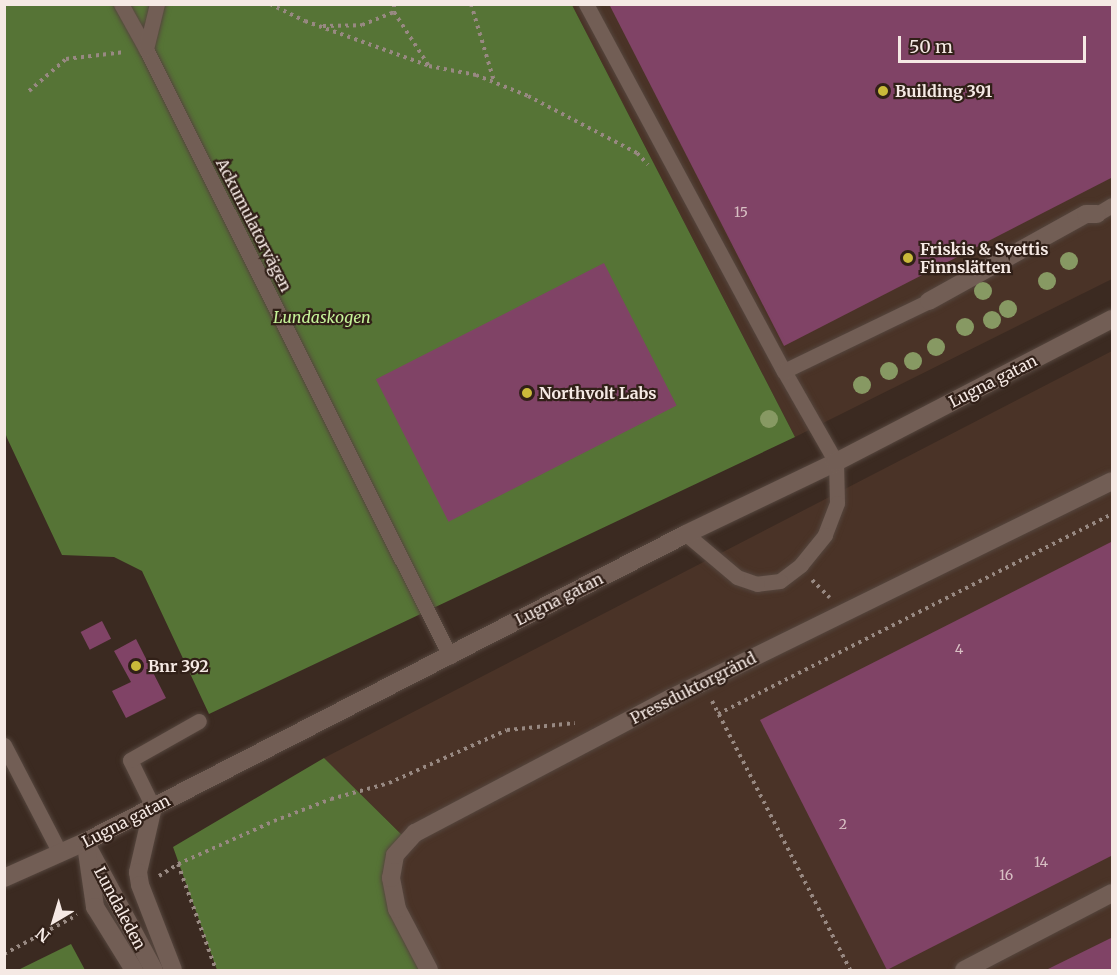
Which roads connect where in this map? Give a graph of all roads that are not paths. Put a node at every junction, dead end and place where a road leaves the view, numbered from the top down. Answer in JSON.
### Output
{"nodes":[{"id":1,"x":121,"y":4,"type":"edge"},
{"id":2,"x":157,"y":4,"type":"edge"},
{"id":3,"x":586,"y":4,"type":"edge"},
{"id":4,"x":146,"y":49,"type":"junction"},
{"id":5,"x":1105,"y":210,"type":"edge"},
{"id":6,"x":929,"y":301,"type":"joint"},
{"id":7,"x":1113,"y":319,"type":"edge"},
{"id":8,"x":784,"y":371,"type":"junction"},
{"id":9,"x":836,"y":462,"type":"junction"},
{"id":10,"x":1113,"y":481,"type":"edge"},
{"id":11,"x":686,"y":534,"type":"junction"},
{"id":12,"x":450,"y":656,"type":"junction"},
{"id":13,"x":199,"y":720,"type":"dead end"},
{"id":14,"x":4,"y":745,"type":"edge"},
{"id":15,"x":153,"y":807,"type":"junction"},
{"id":16,"x":85,"y":842,"type":"junction"},
{"id":17,"x":60,"y":853,"type":"junction"},
{"id":18,"x":4,"y":878,"type":"edge"},
{"id":19,"x":1113,"y":893,"type":"edge"},
{"id":20,"x":134,"y":970,"type":"edge"},
{"id":21,"x":154,"y":970,"type":"edge"},
{"id":22,"x":173,"y":970,"type":"edge"},
{"id":23,"x":429,"y":970,"type":"edge"},
{"id":24,"x":964,"y":970,"type":"edge"}],
"edges":[{"from":1,"to":4,"type":"lane","name":"Ackumulatorvägen"},
{"from":2,"to":4,"type":"lane"},
{"from":3,"to":8,"type":"lane"},
{"from":4,"to":12,"type":"lane","name":"Ackumulatorvägen"},
{"from":5,"to":6,"type":"main road"},
{"from":6,"to":8,"type":"lane"},
{"from":7,"to":9,"type":"main road","name":"Lugna gatan"},
{"from":8,"to":9,"type":"lane"},
{"from":9,"to":11,"type":"main road","name":"Lugna gatan"},
{"from":9,"to":11,"type":"lane"},
{"from":10,"to":23,"type":"main road","name":"Pressduktorgränd"},
{"from":11,"to":12,"type":"main road","name":"Lugna gatan"},
{"from":12,"to":15,"type":"main road","name":"Lugna gatan"},
{"from":13,"to":15,"type":"lane"},
{"from":14,"to":17,"type":"lane"},
{"from":15,"to":16,"type":"main road","name":"Lugna gatan"},
{"from":15,"to":22,"type":"main road","name":"Lundaleden"},
{"from":16,"to":17,"type":"main road","name":"Lugna gatan"},
{"from":16,"to":20,"type":"main road","name":"Lundaleden"},
{"from":16,"to":21,"type":"main road","name":"Lundaleden"},
{"from":17,"to":18,"type":"main road","name":"Lugna gatan"},
{"from":19,"to":24,"type":"main road"}]}
